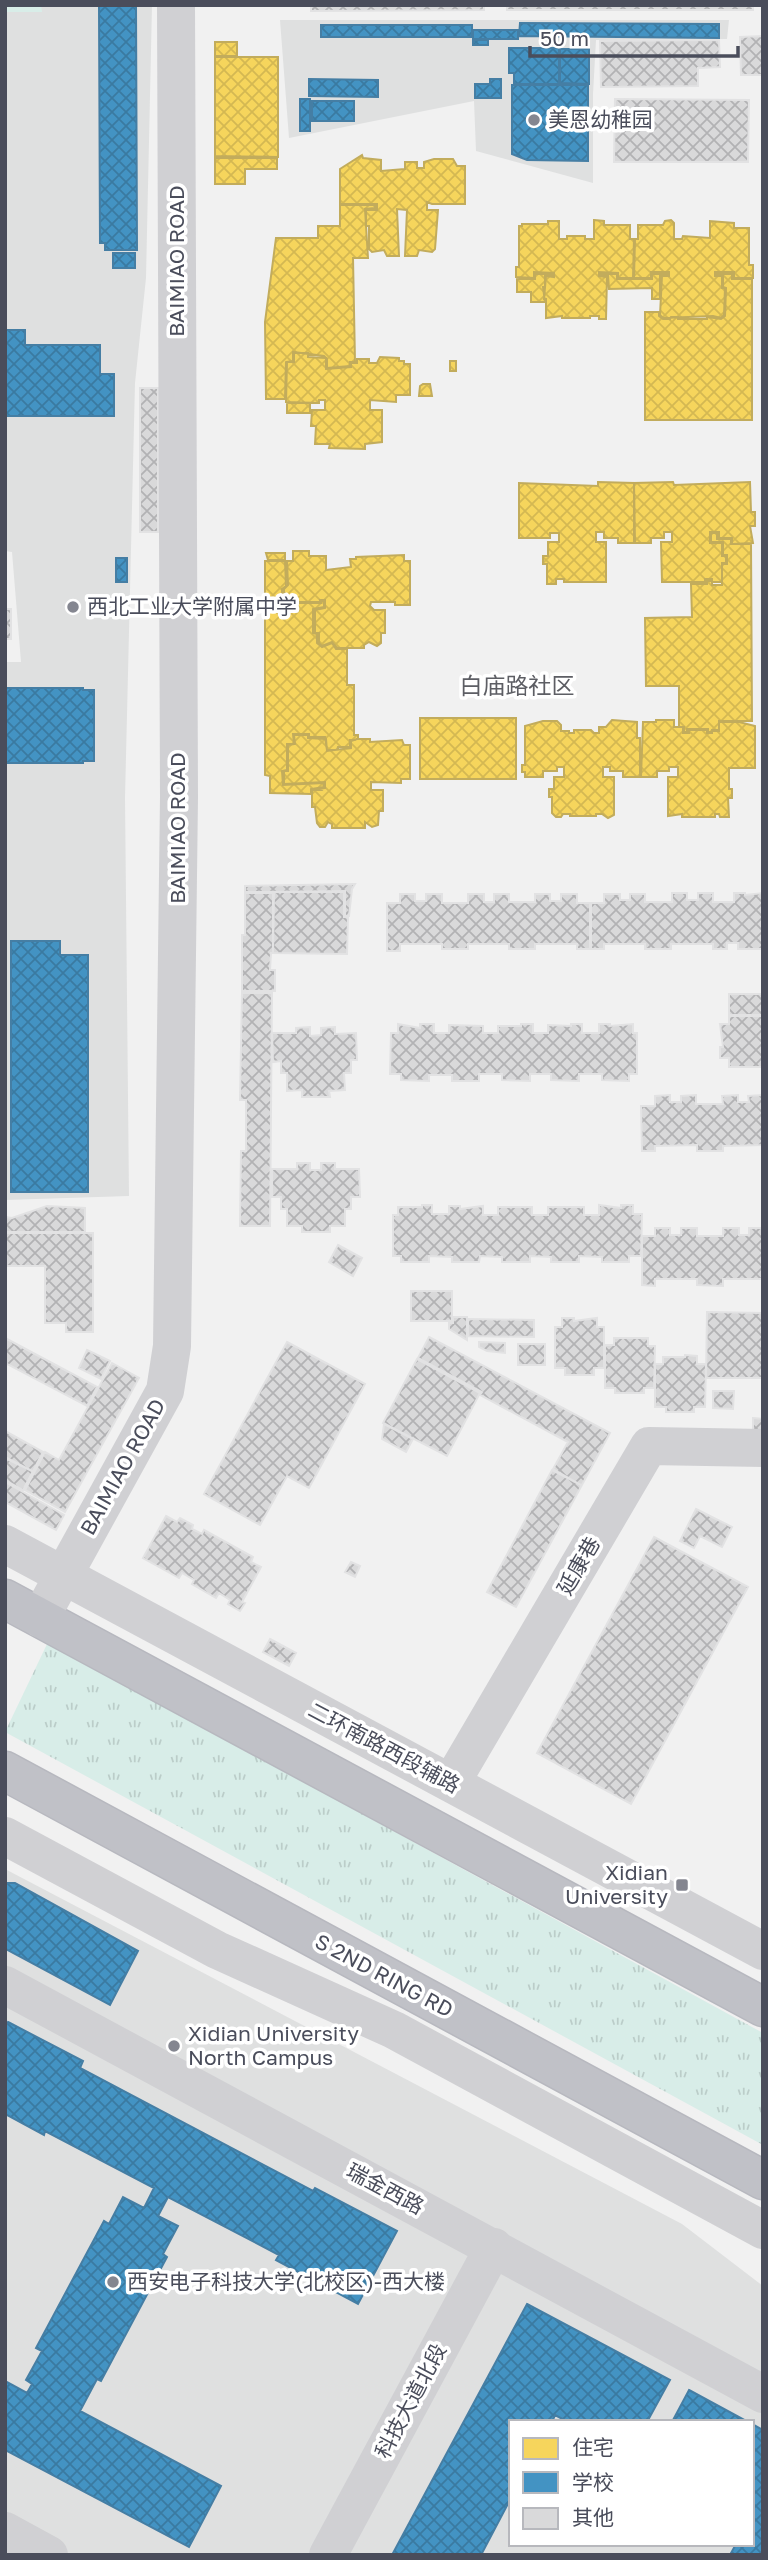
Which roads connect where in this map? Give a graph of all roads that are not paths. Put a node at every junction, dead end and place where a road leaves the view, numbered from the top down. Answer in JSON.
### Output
{"nodes":[{"id":1,"x":176,"y":5,"type":"edge"},
{"id":2,"x":763,"y":1448,"type":"edge"},
{"id":3,"x":5,"y":1544,"type":"edge"},
{"id":4,"x":63,"y":1576,"type":"junction"},
{"id":5,"x":5,"y":1599,"type":"edge"},
{"id":6,"x":40,"y":1618,"type":"junction"},
{"id":7,"x":5,"y":1771,"type":"edge"},
{"id":8,"x":451,"y":1783,"type":"junction"},
{"id":9,"x":5,"y":1836,"type":"edge"},
{"id":10,"x":763,"y":1951,"type":"edge"},
{"id":11,"x":5,"y":1985,"type":"edge"},
{"id":12,"x":763,"y":2007,"type":"edge"},
{"id":13,"x":763,"y":2180,"type":"edge"},
{"id":14,"x":763,"y":2230,"type":"edge"},
{"id":15,"x":494,"y":2247,"type":"junction"},
{"id":16,"x":763,"y":2394,"type":"edge"},
{"id":17,"x":5,"y":2531,"type":"edge"},
{"id":18,"x":49,"y":2555,"type":"edge"},
{"id":19,"x":328,"y":2555,"type":"edge"}],
"edges":[{"from":1,"to":4,"type":"street","name":"BAIMIAO ROAD"},
{"from":2,"to":8,"type":"street","name":"延康巷"},
{"from":3,"to":4,"type":"street","name":"二环南路西段辅路"},
{"from":4,"to":6,"type":"street","name":"BAIMIAO ROAD"},
{"from":4,"to":8,"type":"street","name":"二环南路西段辅路"},
{"from":5,"to":6,"type":"highway"},
{"from":6,"to":12,"type":"highway"},
{"from":7,"to":13,"type":"highway","name":"S 2ND RING RD"},
{"from":8,"to":10,"type":"street","name":"二环南路西段辅路"},
{"from":9,"to":14,"type":"street"},
{"from":11,"to":15,"type":"street","name":"瑞金西路"},
{"from":15,"to":16,"type":"street","name":"瑞金西路"},
{"from":15,"to":19,"type":"street","name":"科技大道北段"},
{"from":17,"to":18,"type":"street"}]}
